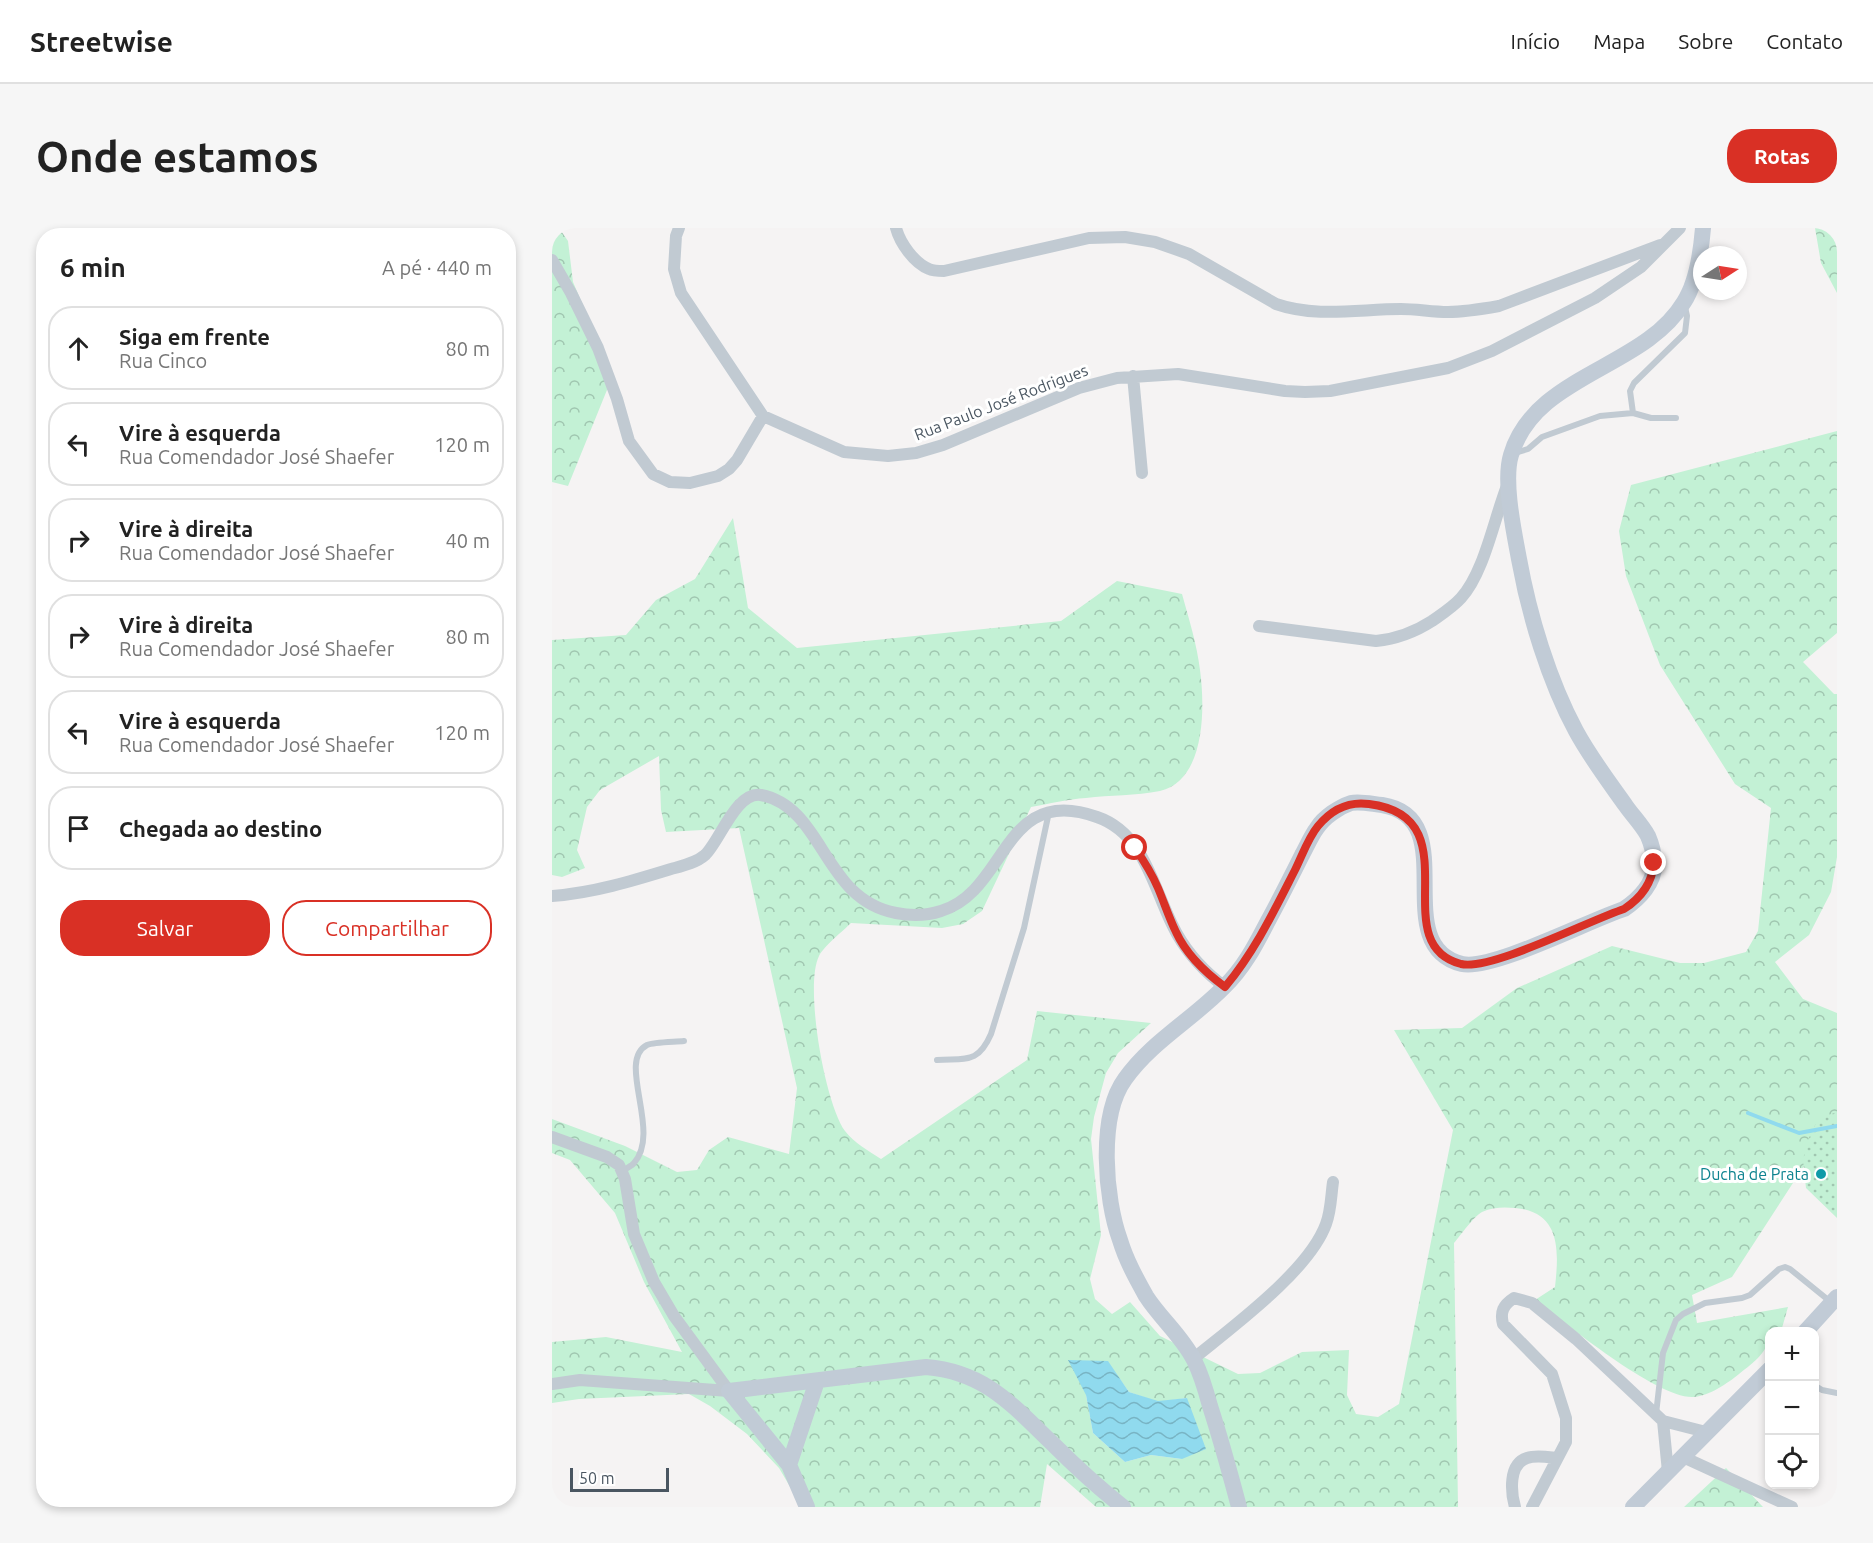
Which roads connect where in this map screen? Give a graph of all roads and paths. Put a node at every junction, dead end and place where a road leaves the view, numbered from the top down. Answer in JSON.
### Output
{"nodes":[{"id":1,"x":679,"y":228,"type":"edge"},
{"id":2,"x":896,"y":228,"type":"edge"},
{"id":3,"x":1680,"y":228,"type":"edge"},
{"id":4,"x":1703,"y":228,"type":"edge"},
{"id":5,"x":1091,"y":233,"type":"edge"},
{"id":6,"x":1663,"y":244,"type":"junction"},
{"id":7,"x":552,"y":260,"type":"edge"},
{"id":8,"x":1684,"y":303,"type":"junction"},
{"id":9,"x":1133,"y":376,"type":"junction"},
{"id":10,"x":1633,"y":413,"type":"junction"},
{"id":11,"x":763,"y":416,"type":"junction"},
{"id":12,"x":1676,"y":418,"type":"dead end"},
{"id":13,"x":1511,"y":454,"type":"junction"},
{"id":14,"x":1142,"y":473,"type":"dead end"},
{"id":15,"x":1508,"y":485,"type":"junction"},
{"id":16,"x":1259,"y":626,"type":"dead end"},
{"id":17,"x":1049,"y":812,"type":"junction"},
{"id":18,"x":552,"y":896,"type":"edge"},
{"id":19,"x":1225,"y":987,"type":"junction"},
{"id":20,"x":684,"y":1041,"type":"dead end"},
{"id":21,"x":937,"y":1060,"type":"dead end"},
{"id":22,"x":552,"y":1137,"type":"edge"},
{"id":23,"x":623,"y":1170,"type":"junction"},
{"id":24,"x":1333,"y":1182,"type":"dead end"},
{"id":25,"x":1834,"y":1300,"type":"edge"},
{"id":26,"x":1810,"y":1327,"type":"edge"},
{"id":27,"x":1194,"y":1359,"type":"junction"},
{"id":28,"x":1765,"y":1374,"type":"edge"},
{"id":29,"x":818,"y":1381,"type":"junction"},
{"id":30,"x":552,"y":1384,"type":"edge"},
{"id":31,"x":1819,"y":1388,"type":"edge"},
{"id":32,"x":729,"y":1391,"type":"junction"},
{"id":33,"x":1837,"y":1393,"type":"edge"},
{"id":34,"x":1660,"y":1418,"type":"junction"},
{"id":35,"x":1706,"y":1432,"type":"junction"},
{"id":36,"x":1683,"y":1457,"type":"junction"},
{"id":37,"x":1556,"y":1458,"type":"junction"},
{"id":38,"x":789,"y":1466,"type":"junction"},
{"id":39,"x":1668,"y":1472,"type":"junction"},
{"id":40,"x":807,"y":1507,"type":"edge"},
{"id":41,"x":1123,"y":1507,"type":"edge"},
{"id":42,"x":1239,"y":1507,"type":"edge"},
{"id":43,"x":1515,"y":1507,"type":"edge"},
{"id":44,"x":1532,"y":1507,"type":"edge"},
{"id":45,"x":1633,"y":1507,"type":"edge"},
{"id":46,"x":1792,"y":1507,"type":"edge"}],
"edges":[{"from":1,"to":11,"type":"street"},
{"from":2,"to":5,"type":"street"},
{"from":3,"to":6,"type":"street","name":"Rua Paulo José Rodrigues"},
{"from":4,"to":8,"type":"street"},
{"from":5,"to":6,"type":"street"},
{"from":6,"to":9,"type":"street","name":"Rua Paulo José Rodrigues"},
{"from":7,"to":11,"type":"street"},
{"from":8,"to":10,"type":"lane"},
{"from":8,"to":13,"type":"street"},
{"from":9,"to":11,"type":"street","name":"Rua Paulo José Rodrigues"},
{"from":9,"to":14,"type":"street"},
{"from":10,"to":12,"type":"lane"},
{"from":10,"to":13,"type":"lane"},
{"from":13,"to":15,"type":"street"},
{"from":15,"to":16,"type":"street"},
{"from":15,"to":19,"type":"street"},
{"from":17,"to":18,"type":"street"},
{"from":17,"to":19,"type":"street"},
{"from":17,"to":21,"type":"lane"},
{"from":19,"to":27,"type":"street"},
{"from":20,"to":23,"type":"lane"},
{"from":22,"to":23,"type":"street"},
{"from":23,"to":32,"type":"street"},
{"from":24,"to":27,"type":"street"},
{"from":25,"to":26,"type":"street"},
{"from":25,"to":34,"type":"lane"},
{"from":27,"to":42,"type":"street"},
{"from":28,"to":35,"type":"street"},
{"from":29,"to":32,"type":"street"},
{"from":29,"to":38,"type":"street"},
{"from":29,"to":41,"type":"street"},
{"from":30,"to":32,"type":"street"},
{"from":31,"to":33,"type":"lane"},
{"from":32,"to":38,"type":"street"},
{"from":34,"to":35,"type":"street"},
{"from":34,"to":37,"type":"street"},
{"from":34,"to":39,"type":"street"},
{"from":35,"to":36,"type":"street"},
{"from":36,"to":39,"type":"street"},
{"from":36,"to":46,"type":"street"},
{"from":37,"to":43,"type":"street"},
{"from":37,"to":44,"type":"street"},
{"from":38,"to":40,"type":"street"},
{"from":39,"to":45,"type":"street"}]}
